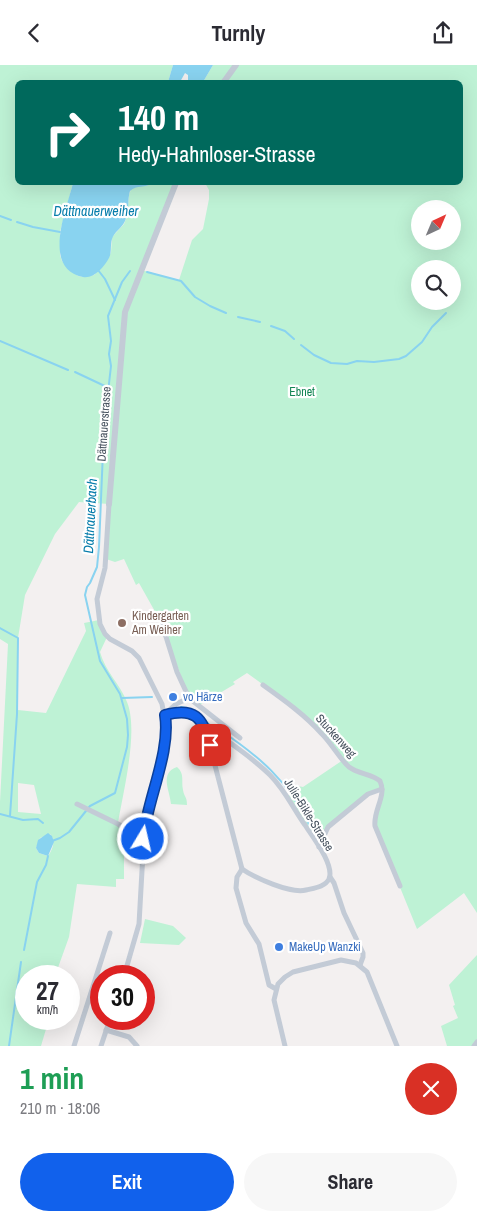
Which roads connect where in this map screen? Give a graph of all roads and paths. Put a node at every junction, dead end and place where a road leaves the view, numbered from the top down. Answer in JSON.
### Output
{"nodes":[{"id":1,"x":236,"y":65,"type":"edge"},
{"id":2,"x":225,"y":80,"type":"edge"},
{"id":3,"x":175,"y":185,"type":"edge"},
{"id":4,"x":109,"y":504,"type":"joint"},
{"id":5,"x":162,"y":624,"type":"dead end"},
{"id":6,"x":263,"y":685,"type":"dead end"},
{"id":7,"x":189,"y":698,"type":"junction"},
{"id":8,"x":165,"y":715,"type":"junction"},
{"id":9,"x":207,"y":733,"type":"junction"},
{"id":10,"x":240,"y":738,"type":"dead end"},
{"id":11,"x":382,"y":789,"type":"junction"},
{"id":12,"x":77,"y":804,"type":"dead end"},
{"id":13,"x":143,"y":839,"type":"junction"},
{"id":14,"x":320,"y":847,"type":"junction"},
{"id":15,"x":242,"y":869,"type":"junction"},
{"id":16,"x":330,"y":877,"type":"junction"},
{"id":17,"x":400,"y":886,"type":"dead end"},
{"id":18,"x":110,"y":933,"type":"dead end"},
{"id":19,"x":128,"y":965,"type":"edge"},
{"id":20,"x":360,"y":965,"type":"junction"},
{"id":21,"x":276,"y":989,"type":"junction"},
{"id":22,"x":106,"y":1030,"type":"joint"},
{"id":23,"x":477,"y":1042,"type":"edge"},
{"id":24,"x":74,"y":1046,"type":"edge"},
{"id":25,"x":101,"y":1046,"type":"edge"},
{"id":26,"x":137,"y":1046,"type":"edge"},
{"id":27,"x":286,"y":1046,"type":"edge"},
{"id":28,"x":398,"y":1046,"type":"edge"},
{"id":29,"x":474,"y":1046,"type":"edge"}],
"edges":[{"from":1,"to":2,"type":"street"},
{"from":3,"to":4,"type":"street","name":"Dättnauerstrasse"},
{"from":4,"to":8,"type":"street","name":"Dättnauerstrasse"},
{"from":5,"to":7,"type":"street"},
{"from":6,"to":11,"type":"street","name":"Stuckenweg"},
{"from":7,"to":8,"type":"street"},
{"from":7,"to":10,"type":"street"},
{"from":8,"to":9,"type":"street"},
{"from":8,"to":13,"type":"street","name":"Dättnauerstrasse"},
{"from":9,"to":14,"type":"street","name":"Julie-Bikle-Strasse"},
{"from":9,"to":15,"type":"street"},
{"from":11,"to":14,"type":"street"},
{"from":11,"to":17,"type":"street"},
{"from":12,"to":13,"type":"street"},
{"from":13,"to":19,"type":"street","name":"Dättnauerstrasse"},
{"from":14,"to":16,"type":"street","name":"Julie-Bikle-Strasse"},
{"from":15,"to":16,"type":"street"},
{"from":15,"to":21,"type":"street"},
{"from":16,"to":20,"type":"street","name":"Julie-Bikle-Strasse"},
{"from":18,"to":24,"type":"street"},
{"from":20,"to":21,"type":"street"},
{"from":20,"to":28,"type":"street"},
{"from":21,"to":27,"type":"street"},
{"from":22,"to":25,"type":"street"},
{"from":22,"to":26,"type":"street"},
{"from":23,"to":29,"type":"street"}]}
